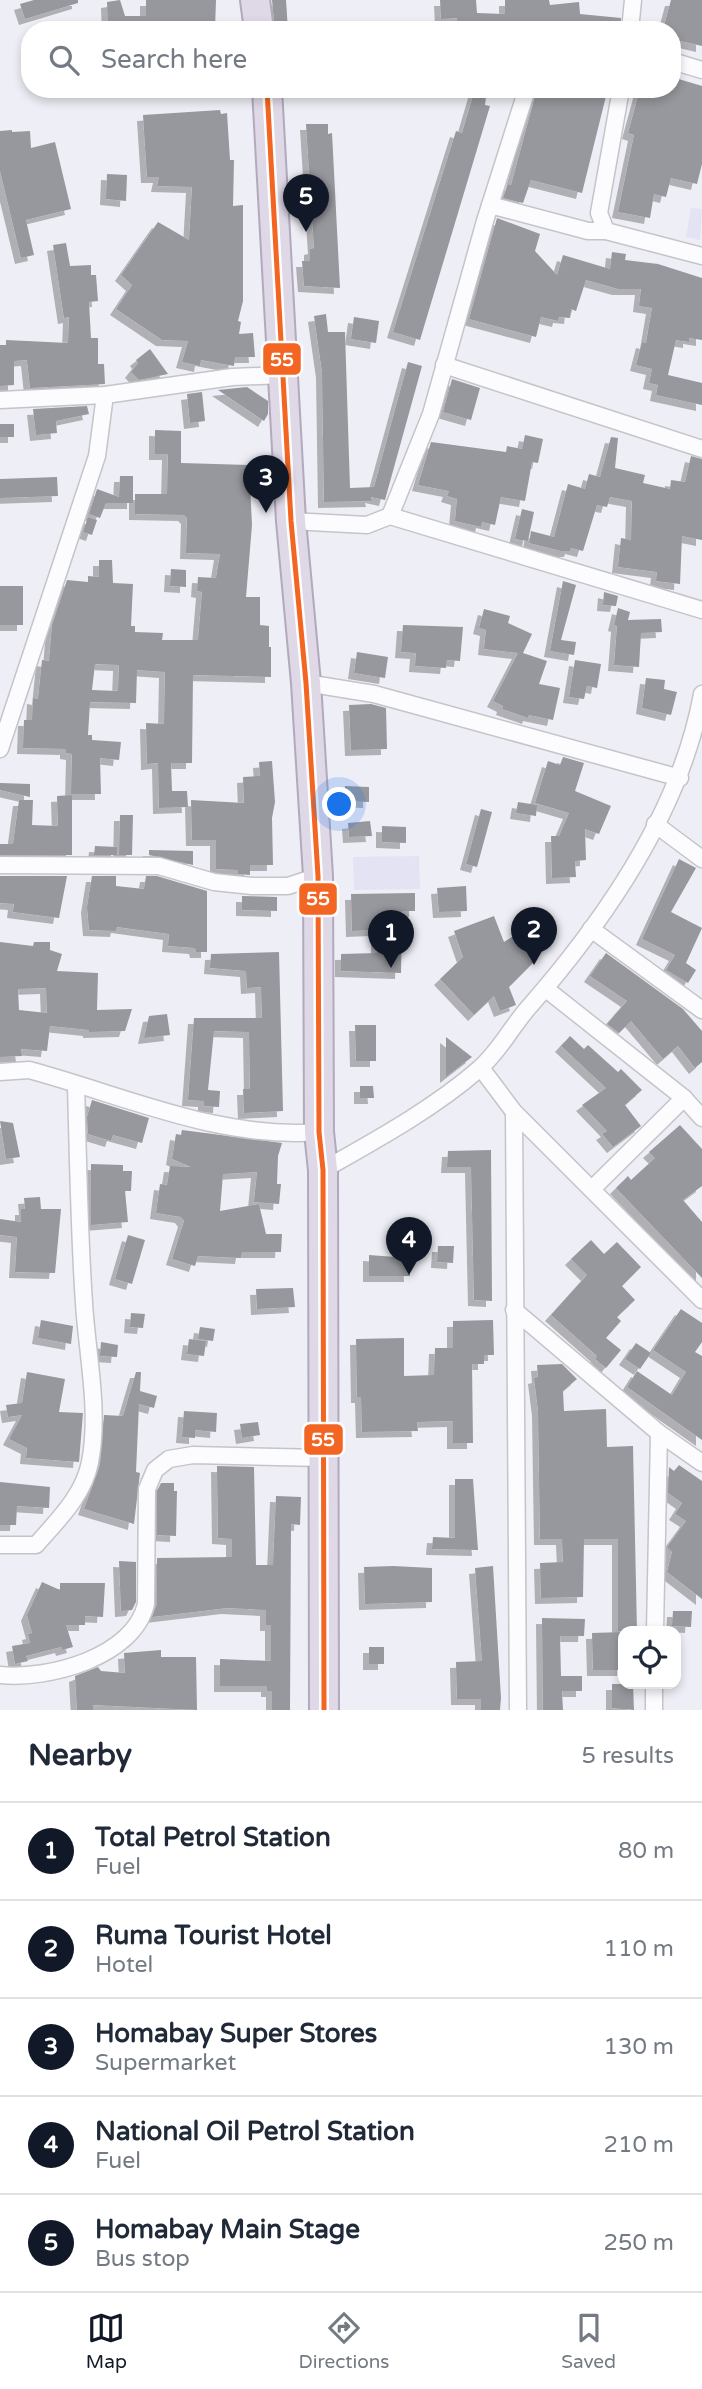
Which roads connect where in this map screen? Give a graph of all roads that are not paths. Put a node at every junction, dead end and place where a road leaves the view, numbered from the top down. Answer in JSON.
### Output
{"nodes":[{"id":1,"x":255,"y":0,"type":"edge"},
{"id":2,"x":633,"y":0,"type":"edge"},
{"id":3,"x":258,"y":21,"type":"edge"},
{"id":4,"x":631,"y":21,"type":"edge"},
{"id":5,"x":681,"y":64,"type":"edge"},
{"id":6,"x":702,"y":70,"type":"edge"},
{"id":7,"x":268,"y":98,"type":"edge"},
{"id":8,"x":524,"y":98,"type":"edge"},
{"id":9,"x":619,"y":98,"type":"edge"},
{"id":10,"x":490,"y":205,"type":"junction"},
{"id":11,"x":606,"y":231,"type":"junction"},
{"id":12,"x":702,"y":256,"type":"edge"},
{"id":13,"x":444,"y":365,"type":"junction"},
{"id":14,"x":283,"y":375,"type":"junction"},
{"id":15,"x":105,"y":396,"type":"junction"},
{"id":16,"x":0,"y":400,"type":"edge"},
{"id":17,"x":702,"y":449,"type":"edge"},
{"id":18,"x":390,"y":516,"type":"junction"},
{"id":19,"x":291,"y":521,"type":"junction"},
{"id":20,"x":702,"y":610,"type":"edge"},
{"id":21,"x":306,"y":683,"type":"junction"},
{"id":22,"x":702,"y":694,"type":"edge"},
{"id":23,"x":0,"y":749,"type":"edge"},
{"id":24,"x":680,"y":778,"type":"junction"},
{"id":25,"x":655,"y":824,"type":"junction"},
{"id":26,"x":702,"y":859,"type":"edge"},
{"id":27,"x":0,"y":865,"type":"edge"},
{"id":28,"x":318,"y":876,"type":"junction"},
{"id":29,"x":591,"y":929,"type":"junction"},
{"id":30,"x":546,"y":989,"type":"junction"},
{"id":31,"x":702,"y":1010,"type":"edge"},
{"id":32,"x":481,"y":1068,"type":"junction"},
{"id":33,"x":0,"y":1072,"type":"edge"},
{"id":34,"x":76,"y":1085,"type":"junction"},
{"id":35,"x":684,"y":1098,"type":"junction"},
{"id":36,"x":514,"y":1112,"type":"junction"},
{"id":37,"x":702,"y":1118,"type":"edge"},
{"id":38,"x":319,"y":1132,"type":"junction"},
{"id":39,"x":323,"y":1170,"type":"junction"},
{"id":40,"x":592,"y":1189,"type":"junction"},
{"id":41,"x":702,"y":1300,"type":"edge"},
{"id":42,"x":514,"y":1310,"type":"junction"},
{"id":43,"x":659,"y":1433,"type":"junction"},
{"id":44,"x":322,"y":1458,"type":"junction"},
{"id":45,"x":702,"y":1463,"type":"edge"},
{"id":46,"x":1,"y":1545,"type":"edge"},
{"id":47,"x":655,"y":1626,"type":"edge"},
{"id":48,"x":0,"y":1675,"type":"edge"},
{"id":49,"x":654,"y":1689,"type":"edge"},
{"id":50,"x":324,"y":1710,"type":"edge"},
{"id":51,"x":518,"y":1710,"type":"edge"},
{"id":52,"x":654,"y":1710,"type":"edge"}],
"edges":[{"from":1,"to":3,"type":"highway"},
{"from":2,"to":4,"type":"street"},
{"from":5,"to":6,"type":"street"},
{"from":7,"to":14,"type":"highway"},
{"from":8,"to":10,"type":"street"},
{"from":9,"to":11,"type":"street"},
{"from":10,"to":11,"type":"street"},
{"from":10,"to":13,"type":"street"},
{"from":11,"to":12,"type":"street"},
{"from":13,"to":17,"type":"street"},
{"from":13,"to":18,"type":"street"},
{"from":14,"to":15,"type":"street"},
{"from":14,"to":19,"type":"highway"},
{"from":15,"to":16,"type":"street"},
{"from":15,"to":23,"type":"street"},
{"from":18,"to":19,"type":"street"},
{"from":18,"to":20,"type":"street"},
{"from":19,"to":21,"type":"highway"},
{"from":21,"to":24,"type":"street"},
{"from":21,"to":28,"type":"highway"},
{"from":22,"to":24,"type":"street"},
{"from":24,"to":25,"type":"street"},
{"from":25,"to":26,"type":"street"},
{"from":25,"to":29,"type":"street"},
{"from":27,"to":28,"type":"street"},
{"from":28,"to":38,"type":"highway"},
{"from":29,"to":30,"type":"street"},
{"from":29,"to":31,"type":"street"},
{"from":30,"to":32,"type":"street"},
{"from":30,"to":35,"type":"street"},
{"from":32,"to":36,"type":"street"},
{"from":32,"to":39,"type":"street"},
{"from":33,"to":34,"type":"street"},
{"from":34,"to":38,"type":"street"},
{"from":34,"to":46,"type":"street"},
{"from":35,"to":37,"type":"street"},
{"from":35,"to":40,"type":"street"},
{"from":36,"to":40,"type":"street"},
{"from":36,"to":42,"type":"street"},
{"from":38,"to":39,"type":"highway"},
{"from":39,"to":44,"type":"highway"},
{"from":40,"to":41,"type":"street"},
{"from":42,"to":43,"type":"street"},
{"from":42,"to":51,"type":"street"},
{"from":43,"to":45,"type":"street"},
{"from":43,"to":47,"type":"street"},
{"from":44,"to":48,"type":"street"},
{"from":44,"to":50,"type":"highway"},
{"from":49,"to":52,"type":"street"}]}
